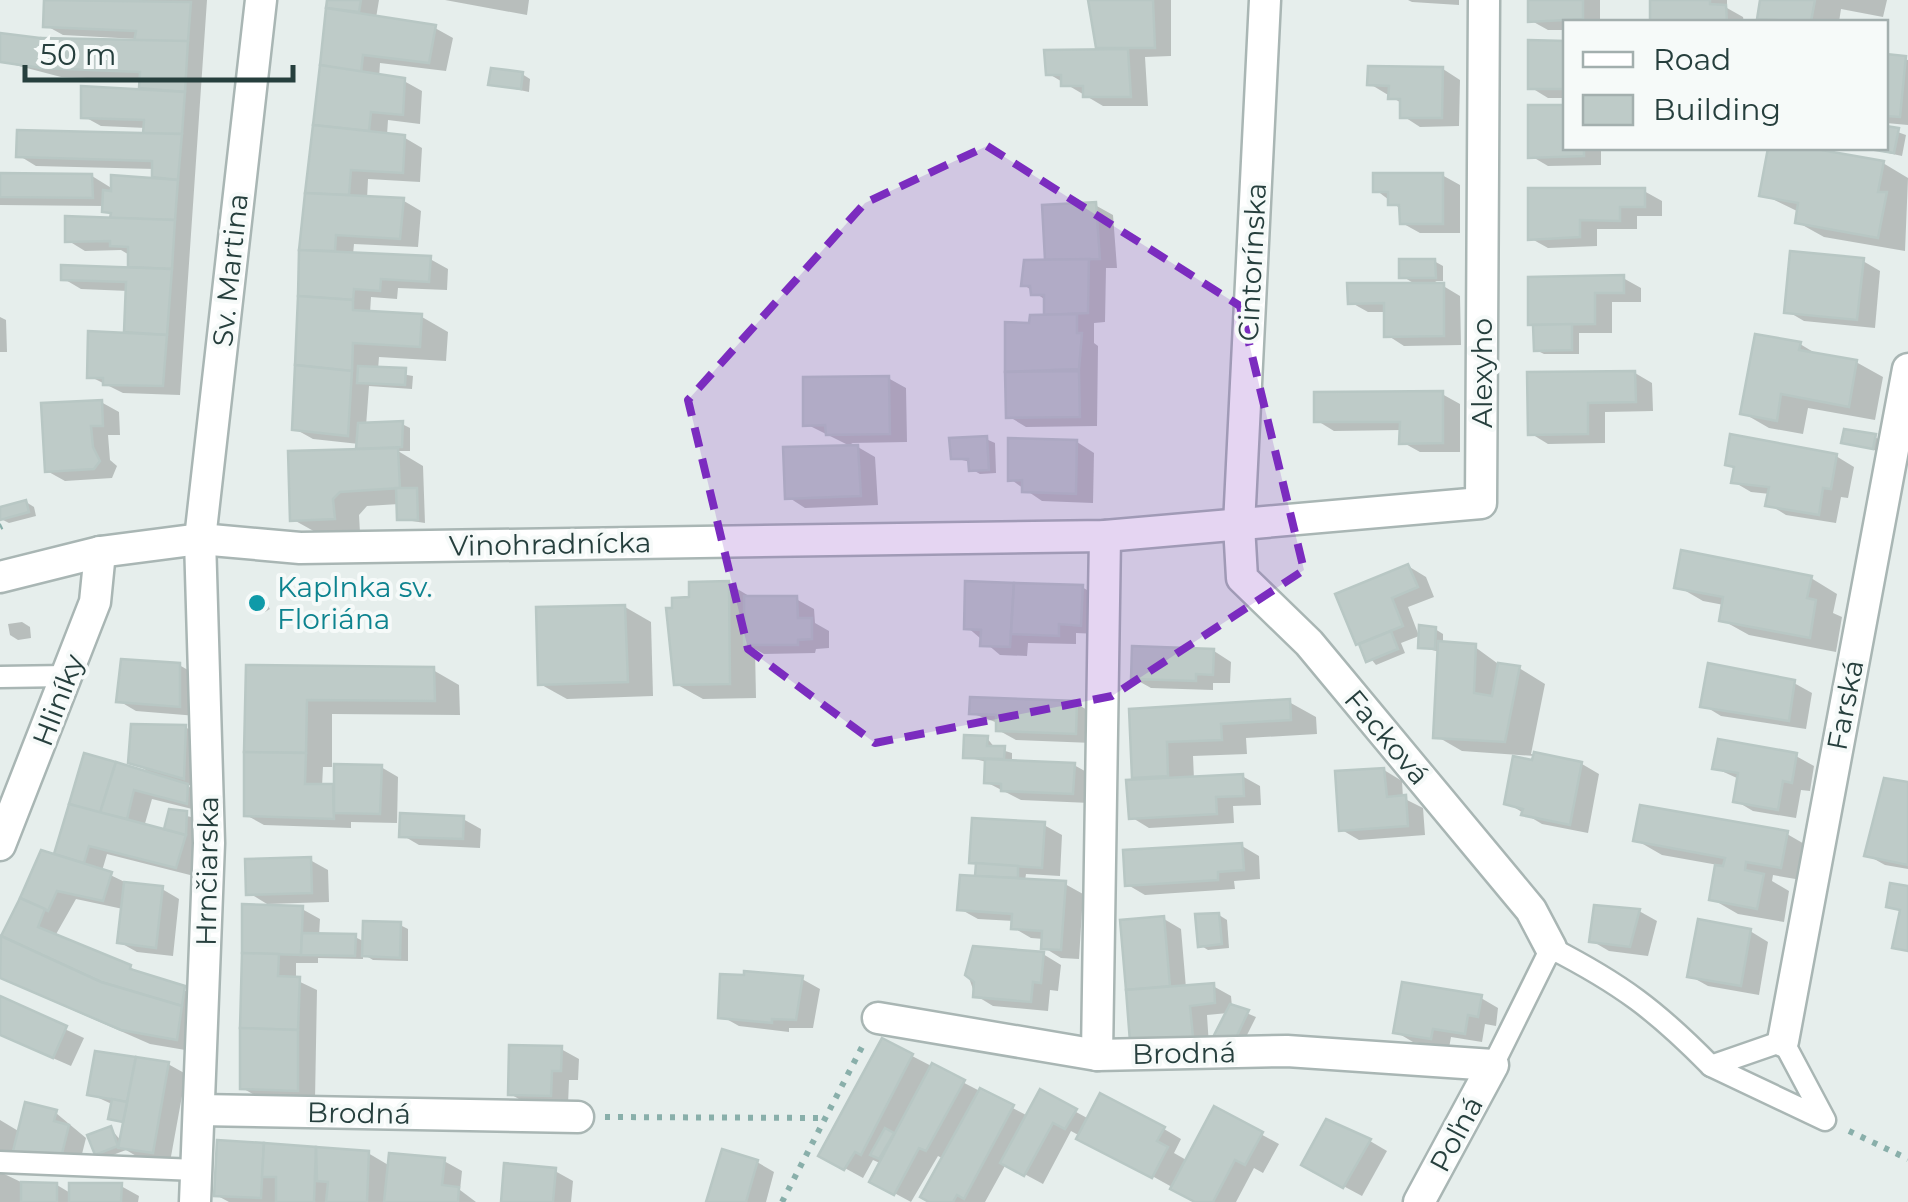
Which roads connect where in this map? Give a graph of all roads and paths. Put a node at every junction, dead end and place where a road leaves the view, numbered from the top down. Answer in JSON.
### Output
{"nodes":[{"id":1,"x":261,"y":0,"type":"edge"},
{"id":2,"x":1265,"y":0,"type":"edge"},
{"id":3,"x":1484,"y":0,"type":"edge"},
{"id":4,"x":1908,"y":370,"type":"edge"},
{"id":5,"x":1239,"y":524,"type":"junction"},
{"id":6,"x":1105,"y":536,"type":"junction"},
{"id":7,"x":200,"y":539,"type":"junction"},
{"id":8,"x":100,"y":552,"type":"junction"},
{"id":9,"x":0,"y":577,"type":"edge"},
{"id":10,"x":67,"y":676,"type":"junction"},
{"id":11,"x":0,"y":677,"type":"edge"},
{"id":12,"x":0,"y":844,"type":"edge"},
{"id":13,"x":1551,"y":948,"type":"junction"},
{"id":14,"x":878,"y":1018,"type":"joint"},
{"id":15,"x":1783,"y":1041,"type":"junction"},
{"id":16,"x":1097,"y":1056,"type":"junction"},
{"id":17,"x":1493,"y":1065,"type":"junction"},
{"id":18,"x":1711,"y":1066,"type":"junction"},
{"id":19,"x":199,"y":1110,"type":"junction"},
{"id":20,"x":578,"y":1117,"type":"joint"},
{"id":21,"x":824,"y":1118,"type":"junction"},
{"id":22,"x":1826,"y":1120,"type":"junction"},
{"id":23,"x":1908,"y":1158,"type":"edge"},
{"id":24,"x":0,"y":1162,"type":"edge"},
{"id":25,"x":196,"y":1170,"type":"junction"},
{"id":26,"x":195,"y":1202,"type":"edge"},
{"id":27,"x":782,"y":1202,"type":"edge"},
{"id":28,"x":1419,"y":1202,"type":"edge"}],
"edges":[{"from":1,"to":7,"type":"street","name":"Sv. Martina"},
{"from":2,"to":5,"type":"street","name":"Cintorínska"},
{"from":3,"to":5,"type":"street","name":"Alexyho"},
{"from":4,"to":15,"type":"street","name":"Farská"},
{"from":5,"to":6,"type":"street","name":"Vinohradnícka"},
{"from":5,"to":13,"type":"street","name":"Facková"},
{"from":6,"to":7,"type":"street","name":"Vinohradnícka"},
{"from":6,"to":16,"type":"street"},
{"from":7,"to":8,"type":"street","name":"Vinohradnícka"},
{"from":7,"to":19,"type":"street","name":"Hrnčiarska"},
{"from":8,"to":9,"type":"street","name":"Vinohradnícka"},
{"from":8,"to":10,"type":"street","name":"Hliníky"},
{"from":10,"to":11,"type":"lane"},
{"from":10,"to":12,"type":"street","name":"Hliníky"},
{"from":13,"to":17,"type":"lane"},
{"from":13,"to":18,"type":"lane"},
{"from":14,"to":16,"type":"street","name":"Brodná"},
{"from":14,"to":21,"type":"path"},
{"from":15,"to":18,"type":"lane"},
{"from":15,"to":22,"type":"lane"},
{"from":16,"to":17,"type":"street","name":"Brodná"},
{"from":17,"to":28,"type":"street","name":"Poľná"},
{"from":18,"to":22,"type":"lane"},
{"from":19,"to":20,"type":"street","name":"Brodná"},
{"from":19,"to":25,"type":"street","name":"Hrnčiarska"},
{"from":20,"to":21,"type":"path"},
{"from":21,"to":27,"type":"path"},
{"from":22,"to":23,"type":"path"},
{"from":24,"to":25,"type":"lane"},
{"from":25,"to":26,"type":"street","name":"Hrnčiarska"}]}
